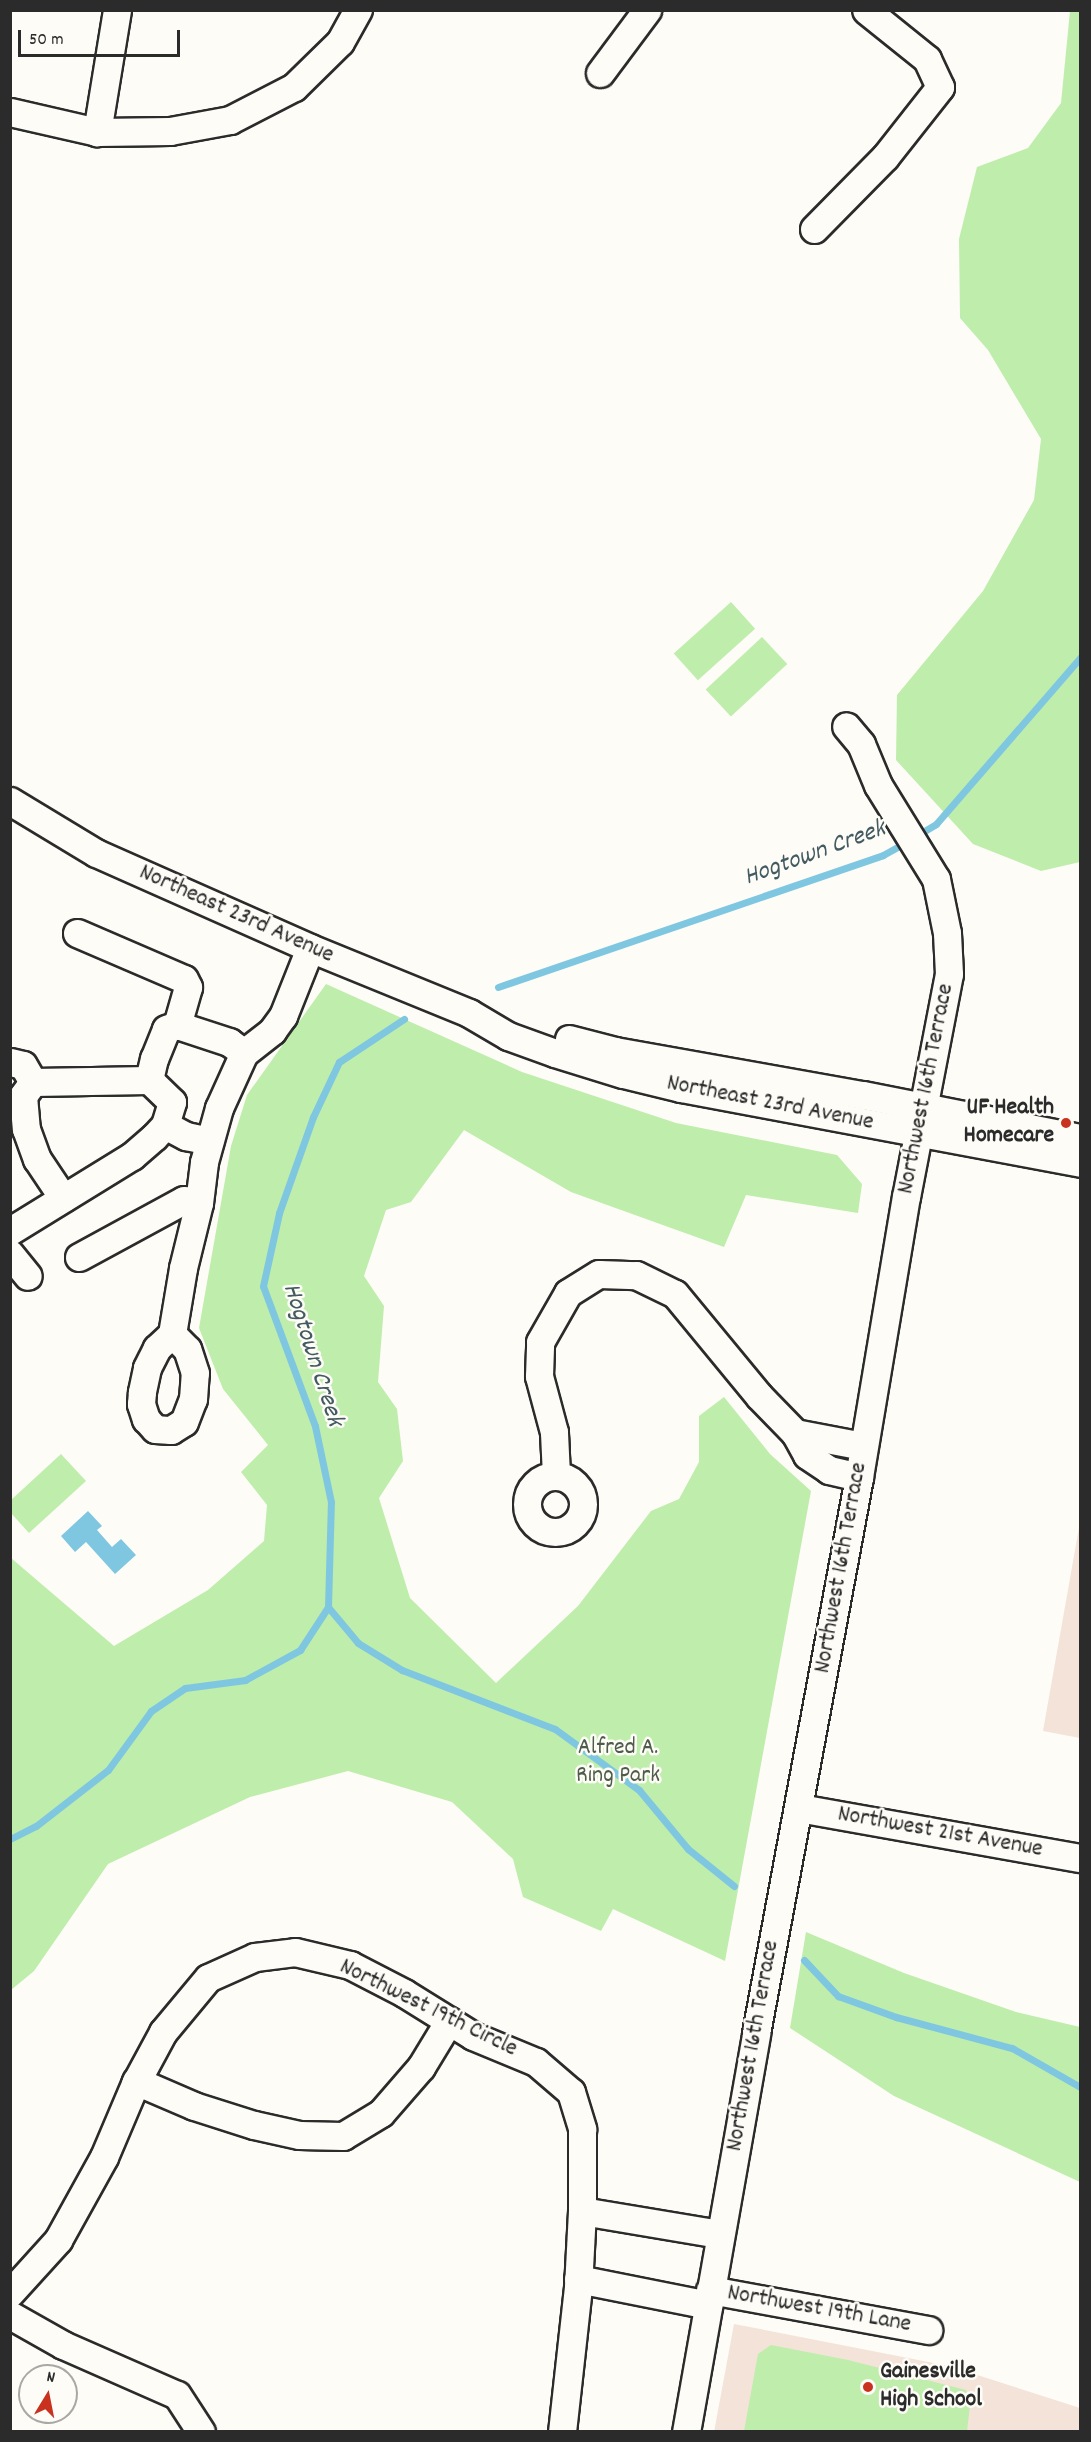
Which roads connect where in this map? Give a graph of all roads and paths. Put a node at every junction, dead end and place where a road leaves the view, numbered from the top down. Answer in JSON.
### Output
{"nodes":[{"id":1,"x":117,"y":10,"type":"edge"},
{"id":2,"x":358,"y":10,"type":"edge"},
{"id":3,"x":647,"y":10,"type":"edge"},
{"id":4,"x":866,"y":10,"type":"edge"},
{"id":5,"x":897,"y":21,"type":"edge"},
{"id":6,"x":600,"y":73,"type":"dead end"},
{"id":7,"x":10,"y":112,"type":"edge"},
{"id":8,"x":97,"y":132,"type":"junction"},
{"id":9,"x":814,"y":229,"type":"dead end"},
{"id":10,"x":846,"y":726,"type":"dead end"},
{"id":11,"x":10,"y":801,"type":"edge"},
{"id":12,"x":77,"y":933,"type":"dead end"},
{"id":13,"x":310,"y":948,"type":"junction"},
{"id":14,"x":177,"y":1025,"type":"junction"},
{"id":15,"x":244,"y":1053,"type":"junction"},
{"id":16,"x":10,"y":1062,"type":"edge"},
{"id":17,"x":149,"y":1080,"type":"junction"},
{"id":18,"x":33,"y":1082,"type":"junction"},
{"id":19,"x":921,"y":1119,"type":"junction"},
{"id":20,"x":165,"y":1125,"type":"junction"},
{"id":21,"x":1080,"y":1138,"type":"edge"},
{"id":22,"x":209,"y":1141,"type":"junction"},
{"id":23,"x":1080,"y":1163,"type":"edge"},
{"id":24,"x":63,"y":1198,"type":"junction"},
{"id":25,"x":199,"y":1203,"type":"junction"},
{"id":26,"x":10,"y":1231,"type":"edge"},
{"id":27,"x":10,"y":1254,"type":"edge"},
{"id":28,"x":79,"y":1257,"type":"dead end"},
{"id":29,"x":28,"y":1276,"type":"dead end"},
{"id":30,"x":172,"y":1334,"type":"dead end"},
{"id":31,"x":795,"y":1433,"type":"junction"},
{"id":32,"x":863,"y":1446,"type":"junction"},
{"id":33,"x":556,"y":1475,"type":"dead end"},
{"id":34,"x":859,"y":1477,"type":"junction"},
{"id":35,"x":799,"y":1808,"type":"junction"},
{"id":36,"x":1080,"y":1858,"type":"edge"},
{"id":37,"x":449,"y":2021,"type":"junction"},
{"id":38,"x":136,"y":2081,"type":"junction"},
{"id":39,"x":582,"y":2211,"type":"junction"},
{"id":40,"x":720,"y":2234,"type":"junction"},
{"id":41,"x":578,"y":2279,"type":"junction"},
{"id":42,"x":10,"y":2293,"type":"edge"},
{"id":43,"x":709,"y":2297,"type":"junction"},
{"id":44,"x":10,"y":2315,"type":"edge"},
{"id":45,"x":928,"y":2330,"type":"dead end"},
{"id":46,"x":201,"y":2432,"type":"edge"},
{"id":47,"x":562,"y":2432,"type":"edge"},
{"id":48,"x":686,"y":2432,"type":"edge"}],
"edges":[{"from":1,"to":8,"type":"street"},
{"from":2,"to":8,"type":"street"},
{"from":3,"to":6,"type":"street"},
{"from":4,"to":5,"type":"street"},
{"from":5,"to":9,"type":"street"},
{"from":7,"to":8,"type":"street"},
{"from":10,"to":19,"type":"street","name":"Northwest 16th Terrace"},
{"from":11,"to":13,"type":"street","name":"Northeast 23rd Avenue"},
{"from":12,"to":14,"type":"street"},
{"from":13,"to":15,"type":"street"},
{"from":13,"to":19,"type":"street","name":"Northeast 23rd Avenue"},
{"from":14,"to":15,"type":"street"},
{"from":14,"to":17,"type":"street"},
{"from":15,"to":22,"type":"street"},
{"from":16,"to":18,"type":"street"},
{"from":17,"to":18,"type":"street"},
{"from":17,"to":20,"type":"street"},
{"from":18,"to":24,"type":"street"},
{"from":19,"to":21,"type":"street","name":"Northeast 23rd Avenue"},
{"from":19,"to":23,"type":"street","name":"Northeast 23rd Avenue"},
{"from":19,"to":32,"type":"street","name":"Northwest 16th Terrace"},
{"from":20,"to":22,"type":"street"},
{"from":20,"to":24,"type":"street"},
{"from":22,"to":25,"type":"street"},
{"from":24,"to":26,"type":"street"},
{"from":25,"to":28,"type":"street"},
{"from":25,"to":30,"type":"street"},
{"from":27,"to":29,"type":"street"},
{"from":31,"to":32,"type":"street"},
{"from":31,"to":33,"type":"street"},
{"from":31,"to":34,"type":"street"},
{"from":32,"to":34,"type":"street","name":"Northwest 16th Terrace"},
{"from":34,"to":35,"type":"street","name":"Northwest 16th Terrace"},
{"from":35,"to":36,"type":"street","name":"Northwest 21st Avenue"},
{"from":35,"to":40,"type":"street","name":"Northwest 16th Terrace"},
{"from":37,"to":38,"type":"street"},
{"from":37,"to":38,"type":"street","name":"Northwest 19th Circle"},
{"from":37,"to":39,"type":"street","name":"Northwest 19th Circle"},
{"from":38,"to":42,"type":"street","name":"Northwest 19th Circle"},
{"from":39,"to":40,"type":"street"},
{"from":39,"to":41,"type":"street","name":"Northwest 19th Circle"},
{"from":40,"to":43,"type":"street","name":"Northwest 16th Terrace"},
{"from":41,"to":43,"type":"street"},
{"from":41,"to":47,"type":"street","name":"Northwest 19th Circle"},
{"from":43,"to":45,"type":"street","name":"Northwest 19th Lane"},
{"from":43,"to":48,"type":"street","name":"Northwest 16th Terrace"},
{"from":44,"to":46,"type":"street"}]}
